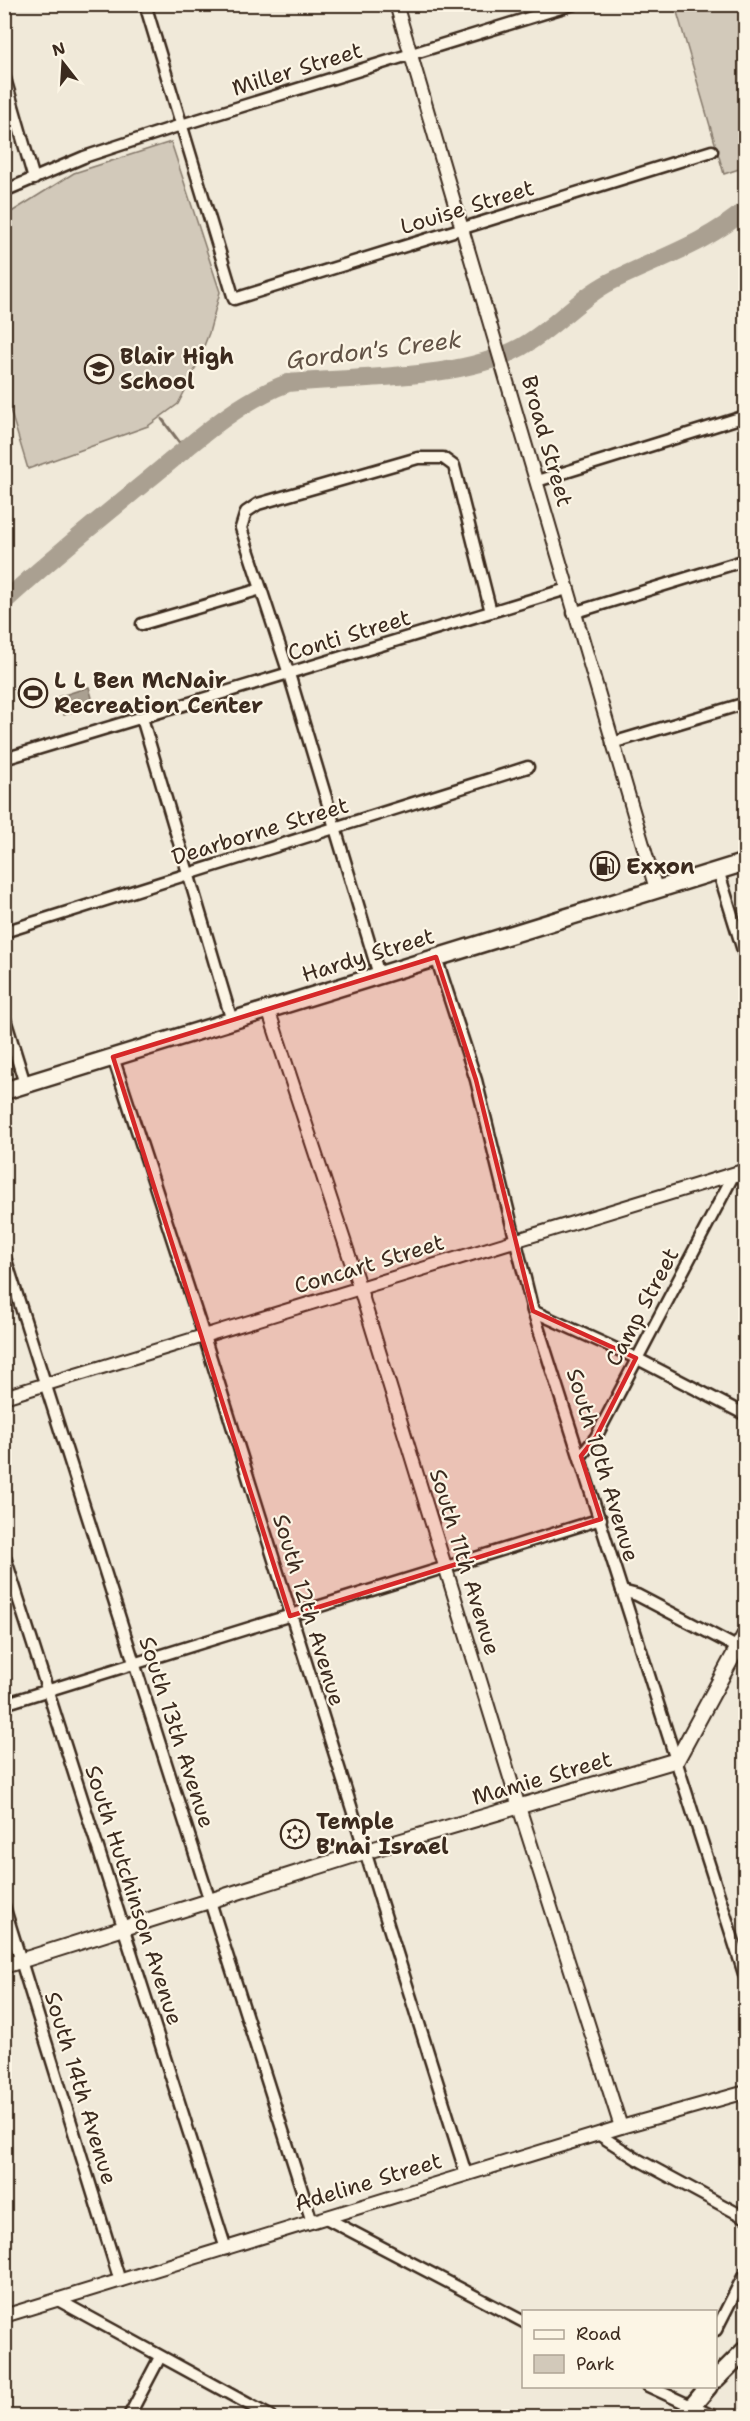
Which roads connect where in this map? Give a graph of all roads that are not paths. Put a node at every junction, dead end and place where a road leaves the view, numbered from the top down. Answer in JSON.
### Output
{"nodes":[{"id":1,"x":145,"y":4,"type":"edge"},
{"id":2,"x":396,"y":4,"type":"edge"},
{"id":3,"x":574,"y":4,"type":"edge"},
{"id":4,"x":410,"y":54,"type":"junction"},
{"id":5,"x":4,"y":75,"type":"edge"},
{"id":6,"x":181,"y":125,"type":"junction"},
{"id":7,"x":712,"y":152,"type":"dead end"},
{"id":8,"x":34,"y":179,"type":"junction"},
{"id":9,"x":4,"y":191,"type":"edge"},
{"id":10,"x":462,"y":229,"type":"junction"},
{"id":11,"x":746,"y":416,"type":"edge"},
{"id":12,"x":537,"y":482,"type":"junction"},
{"id":13,"x":746,"y":560,"type":"edge"},
{"id":14,"x":261,"y":589,"type":"junction"},
{"id":15,"x":567,"y":589,"type":"junction"},
{"id":16,"x":491,"y":612,"type":"junction"},
{"id":17,"x":573,"y":613,"type":"junction"},
{"id":18,"x":142,"y":624,"type":"dead end"},
{"id":19,"x":290,"y":674,"type":"junction"},
{"id":20,"x":746,"y":703,"type":"edge"},
{"id":21,"x":142,"y":718,"type":"junction"},
{"id":22,"x":612,"y":743,"type":"junction"},
{"id":23,"x":4,"y":759,"type":"edge"},
{"id":24,"x":528,"y":767,"type":"dead end"},
{"id":25,"x":334,"y":830,"type":"junction"},
{"id":26,"x":746,"y":862,"type":"edge"},
{"id":27,"x":718,"y":870,"type":"junction"},
{"id":28,"x":187,"y":874,"type":"junction"},
{"id":29,"x":656,"y":889,"type":"junction"},
{"id":30,"x":4,"y":932,"type":"edge"},
{"id":31,"x":436,"y":957,"type":"junction"},
{"id":32,"x":746,"y":960,"type":"edge"},
{"id":33,"x":379,"y":975,"type":"junction"},
{"id":34,"x":268,"y":1010,"type":"junction"},
{"id":35,"x":4,"y":1016,"type":"edge"},
{"id":36,"x":232,"y":1021,"type":"junction"},
{"id":37,"x":113,"y":1057,"type":"junction"},
{"id":38,"x":25,"y":1084,"type":"junction"},
{"id":39,"x":4,"y":1091,"type":"edge"},
{"id":40,"x":742,"y":1175,"type":"edge"},
{"id":41,"x":514,"y":1240,"type":"junction"},
{"id":42,"x":4,"y":1254,"type":"edge"},
{"id":43,"x":360,"y":1289,"type":"junction"},
{"id":44,"x":533,"y":1311,"type":"junction"},
{"id":45,"x":204,"y":1336,"type":"junction"},
{"id":46,"x":636,"y":1358,"type":"junction"},
{"id":47,"x":46,"y":1384,"type":"junction"},
{"id":48,"x":4,"y":1398,"type":"edge"},
{"id":49,"x":746,"y":1415,"type":"edge"},
{"id":50,"x":581,"y":1456,"type":"junction"},
{"id":51,"x":601,"y":1519,"type":"junction"},
{"id":52,"x":4,"y":1554,"type":"edge"},
{"id":53,"x":445,"y":1568,"type":"junction"},
{"id":54,"x":622,"y":1591,"type":"junction"},
{"id":55,"x":290,"y":1616,"type":"junction"},
{"id":56,"x":746,"y":1632,"type":"edge"},
{"id":57,"x":741,"y":1650,"type":"edge"},
{"id":58,"x":134,"y":1664,"type":"junction"},
{"id":59,"x":47,"y":1690,"type":"junction"},
{"id":60,"x":4,"y":1704,"type":"edge"},
{"id":61,"x":676,"y":1760,"type":"junction"},
{"id":62,"x":519,"y":1807,"type":"junction"},
{"id":63,"x":364,"y":1852,"type":"junction"},
{"id":64,"x":212,"y":1902,"type":"junction"},
{"id":65,"x":4,"y":1906,"type":"edge"},
{"id":66,"x":124,"y":1929,"type":"junction"},
{"id":67,"x":21,"y":1960,"type":"junction"},
{"id":68,"x":4,"y":1966,"type":"edge"},
{"id":69,"x":746,"y":1980,"type":"edge"},
{"id":70,"x":746,"y":2092,"type":"edge"},
{"id":71,"x":621,"y":2127,"type":"junction"},
{"id":72,"x":598,"y":2134,"type":"junction"},
{"id":73,"x":466,"y":2174,"type":"junction"},
{"id":74,"x":326,"y":2218,"type":"junction"},
{"id":75,"x":746,"y":2218,"type":"edge"},
{"id":76,"x":312,"y":2222,"type":"junction"},
{"id":77,"x":226,"y":2249,"type":"junction"},
{"id":78,"x":746,"y":2271,"type":"edge"},
{"id":79,"x":120,"y":2281,"type":"junction"},
{"id":80,"x":58,"y":2300,"type":"junction"},
{"id":81,"x":4,"y":2316,"type":"edge"},
{"id":82,"x":522,"y":2321,"type":"edge"},
{"id":83,"x":717,"y":2328,"type":"edge"},
{"id":84,"x":746,"y":2349,"type":"edge"},
{"id":85,"x":160,"y":2357,"type":"junction"},
{"id":86,"x":717,"y":2377,"type":"edge"},
{"id":87,"x":651,"y":2388,"type":"edge"},
{"id":88,"x":708,"y":2388,"type":"edge"},
{"id":89,"x":688,"y":2412,"type":"edge"},
{"id":90,"x":129,"y":2416,"type":"edge"},
{"id":91,"x":270,"y":2416,"type":"edge"},
{"id":92,"x":713,"y":2416,"type":"edge"}],
"edges":[{"from":1,"to":6,"type":"street"},
{"from":2,"to":4,"type":"street","name":"Broad Street"},
{"from":3,"to":4,"type":"street","name":"Miller Street"},
{"from":4,"to":6,"type":"street","name":"Miller Street"},
{"from":4,"to":10,"type":"street","name":"Broad Street"},
{"from":5,"to":8,"type":"street"},
{"from":6,"to":8,"type":"street","name":"Miller Street"},
{"from":6,"to":10,"type":"street","name":"Louise Street"},
{"from":7,"to":10,"type":"street","name":"Louise Street"},
{"from":8,"to":9,"type":"street","name":"Miller Street"},
{"from":10,"to":12,"type":"street","name":"Broad Street"},
{"from":11,"to":12,"type":"street"},
{"from":12,"to":15,"type":"street","name":"Broad Street"},
{"from":13,"to":17,"type":"street"},
{"from":14,"to":16,"type":"street"},
{"from":14,"to":18,"type":"street"},
{"from":14,"to":19,"type":"street"},
{"from":15,"to":16,"type":"street","name":"Conti Street"},
{"from":15,"to":17,"type":"street","name":"Broad Street"},
{"from":16,"to":19,"type":"street","name":"Conti Street"},
{"from":17,"to":22,"type":"street","name":"Broad Street"},
{"from":19,"to":21,"type":"street","name":"Conti Street"},
{"from":19,"to":25,"type":"street"},
{"from":20,"to":22,"type":"street"},
{"from":21,"to":23,"type":"street","name":"Conti Street"},
{"from":21,"to":28,"type":"street"},
{"from":22,"to":29,"type":"street","name":"Broad Street"},
{"from":24,"to":25,"type":"street","name":"Dearborne Street"},
{"from":25,"to":28,"type":"street","name":"Dearborne Street"},
{"from":25,"to":33,"type":"street"},
{"from":26,"to":27,"type":"main road","name":"Hardy Street"},
{"from":27,"to":29,"type":"main road","name":"Hardy Street"},
{"from":27,"to":32,"type":"street"},
{"from":28,"to":30,"type":"street","name":"Dearborne Street"},
{"from":28,"to":36,"type":"street"},
{"from":29,"to":31,"type":"main road","name":"Hardy Street"},
{"from":31,"to":33,"type":"main road","name":"Hardy Street"},
{"from":31,"to":41,"type":"street","name":"South 10th Avenue"},
{"from":33,"to":34,"type":"main road","name":"Hardy Street"},
{"from":34,"to":36,"type":"main road","name":"Hardy Street"},
{"from":34,"to":43,"type":"street","name":"South 11th Avenue"},
{"from":35,"to":38,"type":"street"},
{"from":36,"to":37,"type":"main road","name":"Hardy Street"},
{"from":37,"to":38,"type":"main road","name":"Hardy Street"},
{"from":37,"to":45,"type":"street","name":"South 12th Avenue"},
{"from":38,"to":39,"type":"main road","name":"Hardy Street"},
{"from":40,"to":41,"type":"street","name":"Concart Street"},
{"from":40,"to":46,"type":"street","name":"Camp Street"},
{"from":41,"to":43,"type":"street","name":"Concart Street"},
{"from":41,"to":44,"type":"street","name":"South 10th Avenue"},
{"from":42,"to":47,"type":"street","name":"South 13th Avenue"},
{"from":43,"to":45,"type":"street","name":"Concart Street"},
{"from":43,"to":53,"type":"street","name":"South 11th Avenue"},
{"from":44,"to":46,"type":"street"},
{"from":44,"to":50,"type":"street","name":"South 10th Avenue"},
{"from":45,"to":47,"type":"street","name":"Concart Street"},
{"from":45,"to":55,"type":"street","name":"South 12th Avenue"},
{"from":46,"to":49,"type":"street"},
{"from":46,"to":50,"type":"street","name":"Camp Street"},
{"from":47,"to":48,"type":"street","name":"Concart Street"},
{"from":47,"to":58,"type":"street","name":"South 13th Avenue"},
{"from":50,"to":51,"type":"street","name":"South 10th Avenue"},
{"from":51,"to":53,"type":"street"},
{"from":51,"to":54,"type":"street","name":"South 10th Avenue"},
{"from":52,"to":59,"type":"street","name":"South Hutchinson Avenue"},
{"from":53,"to":55,"type":"street"},
{"from":53,"to":62,"type":"street","name":"South 11th Avenue"},
{"from":54,"to":57,"type":"street"},
{"from":54,"to":61,"type":"street","name":"South 10th Avenue"},
{"from":55,"to":58,"type":"street"},
{"from":55,"to":63,"type":"street","name":"South 12th Avenue"},
{"from":56,"to":57,"type":"main road"},
{"from":57,"to":61,"type":"main road"},
{"from":58,"to":59,"type":"street"},
{"from":58,"to":64,"type":"street","name":"South 13th Avenue"},
{"from":59,"to":60,"type":"street"},
{"from":59,"to":66,"type":"street","name":"South Hutchinson Avenue"},
{"from":61,"to":62,"type":"main road","name":"Mamie Street"},
{"from":61,"to":69,"type":"street","name":"South 10th Avenue"},
{"from":62,"to":63,"type":"main road","name":"Mamie Street"},
{"from":62,"to":71,"type":"street","name":"South 11th Avenue"},
{"from":63,"to":64,"type":"main road","name":"Mamie Street"},
{"from":63,"to":73,"type":"street","name":"South 12th Avenue"},
{"from":64,"to":66,"type":"main road","name":"Mamie Street"},
{"from":64,"to":76,"type":"street","name":"South 13th Avenue"},
{"from":65,"to":67,"type":"street","name":"South 14th Avenue"},
{"from":66,"to":67,"type":"main road","name":"Mamie Street"},
{"from":66,"to":77,"type":"street","name":"South Hutchinson Avenue"},
{"from":67,"to":68,"type":"main road","name":"Mamie Street"},
{"from":67,"to":79,"type":"street","name":"South 14th Avenue"},
{"from":70,"to":71,"type":"street","name":"Adeline Street"},
{"from":71,"to":72,"type":"street","name":"Adeline Street"},
{"from":72,"to":73,"type":"street","name":"Adeline Street"},
{"from":72,"to":75,"type":"street"},
{"from":73,"to":74,"type":"street","name":"Adeline Street"},
{"from":74,"to":76,"type":"street","name":"Adeline Street"},
{"from":74,"to":82,"type":"street"},
{"from":76,"to":77,"type":"street","name":"Adeline Street"},
{"from":77,"to":79,"type":"street","name":"Adeline Street"},
{"from":78,"to":83,"type":"street"},
{"from":79,"to":80,"type":"street","name":"Adeline Street"},
{"from":80,"to":81,"type":"street","name":"Adeline Street"},
{"from":80,"to":85,"type":"street"},
{"from":84,"to":86,"type":"main road"},
{"from":85,"to":90,"type":"street"},
{"from":85,"to":91,"type":"street"},
{"from":87,"to":89,"type":"street"},
{"from":88,"to":89,"type":"main road"},
{"from":89,"to":92,"type":"street"}]}
